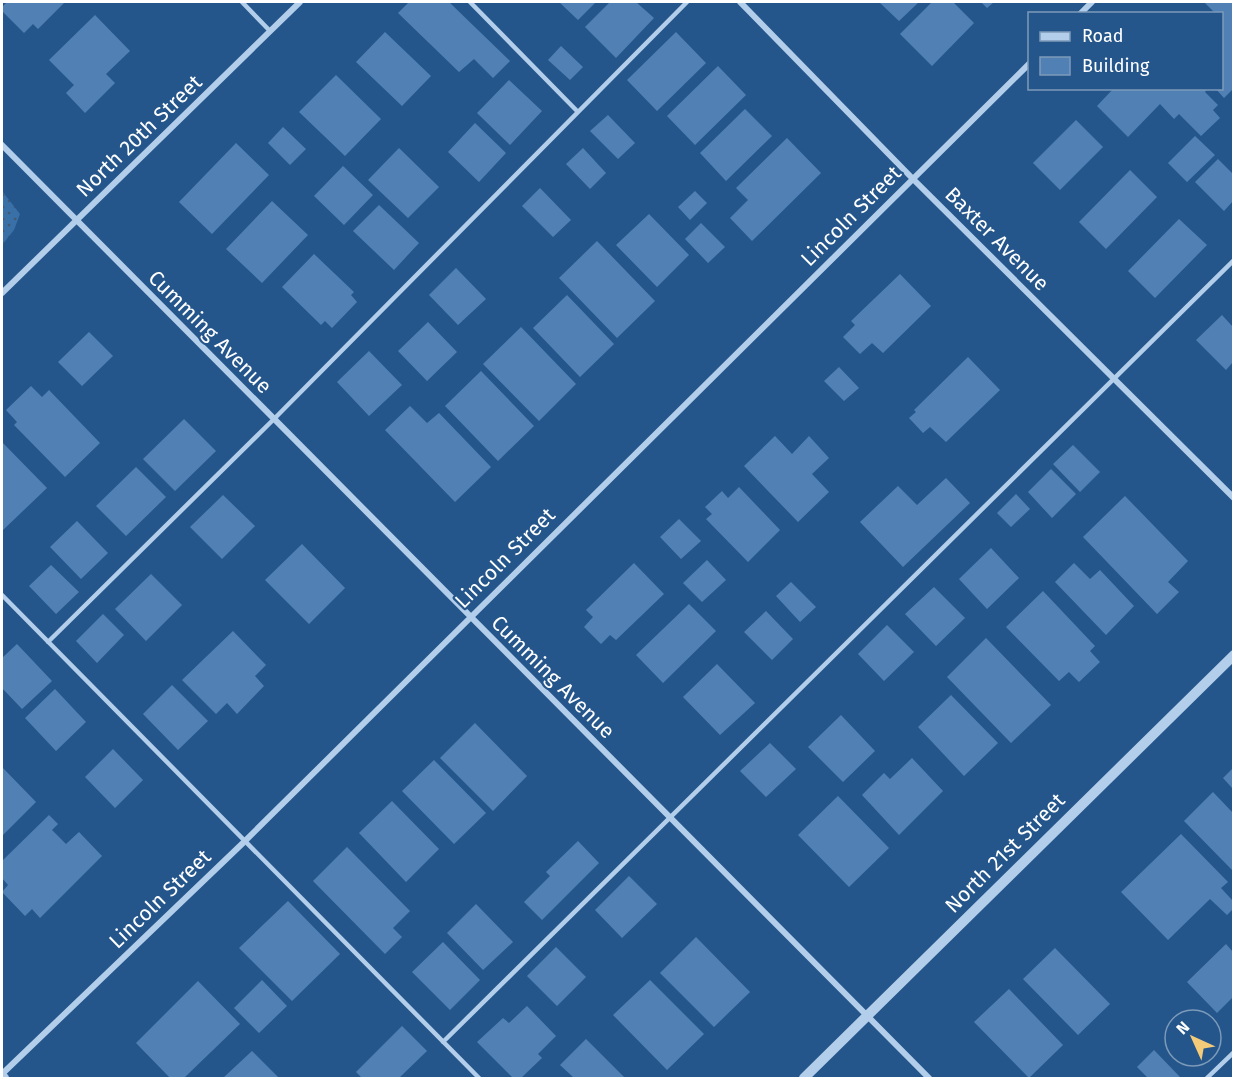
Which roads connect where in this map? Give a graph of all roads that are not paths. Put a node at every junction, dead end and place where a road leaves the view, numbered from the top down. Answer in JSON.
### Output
{"nodes":[{"id":1,"x":242,"y":2,"type":"edge"},
{"id":2,"x":300,"y":2,"type":"edge"},
{"id":3,"x":470,"y":2,"type":"edge"},
{"id":4,"x":687,"y":2,"type":"edge"},
{"id":5,"x":740,"y":2,"type":"edge"},
{"id":6,"x":270,"y":31,"type":"junction"},
{"id":7,"x":1028,"y":64,"type":"edge"},
{"id":8,"x":578,"y":112,"type":"junction"},
{"id":9,"x":2,"y":145,"type":"edge"},
{"id":10,"x":912,"y":178,"type":"junction"},
{"id":11,"x":76,"y":221,"type":"junction"},
{"id":12,"x":1233,"y":260,"type":"edge"},
{"id":13,"x":2,"y":293,"type":"edge"},
{"id":14,"x":1113,"y":377,"type":"junction"},
{"id":15,"x":274,"y":419,"type":"junction"},
{"id":16,"x":1233,"y":498,"type":"edge"},
{"id":17,"x":2,"y":595,"type":"edge"},
{"id":18,"x":470,"y":617,"type":"junction"},
{"id":19,"x":48,"y":642,"type":"junction"},
{"id":20,"x":1233,"y":655,"type":"edge"},
{"id":21,"x":670,"y":818,"type":"junction"},
{"id":22,"x":244,"y":842,"type":"junction"},
{"id":23,"x":868,"y":1016,"type":"junction"},
{"id":24,"x":443,"y":1042,"type":"junction"},
{"id":25,"x":1233,"y":1052,"type":"edge"},
{"id":26,"x":2,"y":1076,"type":"edge"},
{"id":27,"x":479,"y":1078,"type":"edge"},
{"id":28,"x":804,"y":1078,"type":"edge"},
{"id":29,"x":929,"y":1078,"type":"edge"},
{"id":30,"x":1207,"y":1078,"type":"edge"}],
"edges":[{"from":1,"to":6,"type":"lane"},
{"from":2,"to":6,"type":"street","name":"North 20th Street"},
{"from":3,"to":8,"type":"lane"},
{"from":4,"to":8,"type":"lane"},
{"from":5,"to":10,"type":"street","name":"Baxter Avenue"},
{"from":6,"to":11,"type":"street","name":"North 20th Street"},
{"from":7,"to":10,"type":"street","name":"Lincoln Street"},
{"from":8,"to":15,"type":"lane"},
{"from":9,"to":11,"type":"street","name":"Cumming Avenue"},
{"from":10,"to":14,"type":"street","name":"Baxter Avenue"},
{"from":10,"to":18,"type":"street","name":"Lincoln Street"},
{"from":11,"to":13,"type":"street","name":"North 20th Street"},
{"from":11,"to":15,"type":"street","name":"Cumming Avenue"},
{"from":12,"to":14,"type":"lane"},
{"from":14,"to":16,"type":"street","name":"Baxter Avenue"},
{"from":14,"to":21,"type":"lane"},
{"from":15,"to":18,"type":"street","name":"Cumming Avenue"},
{"from":15,"to":19,"type":"lane"},
{"from":17,"to":19,"type":"lane"},
{"from":18,"to":21,"type":"street","name":"Cumming Avenue"},
{"from":18,"to":22,"type":"street","name":"Lincoln Street"},
{"from":19,"to":22,"type":"lane"},
{"from":20,"to":23,"type":"street","name":"North 21st Street"},
{"from":21,"to":23,"type":"street","name":"Cumming Avenue"},
{"from":21,"to":24,"type":"lane"},
{"from":22,"to":24,"type":"lane"},
{"from":22,"to":26,"type":"street","name":"Lincoln Street"},
{"from":23,"to":28,"type":"street","name":"North 21st Street"},
{"from":23,"to":29,"type":"street","name":"Cumming Avenue"},
{"from":24,"to":27,"type":"lane"},
{"from":25,"to":30,"type":"lane"}]}
